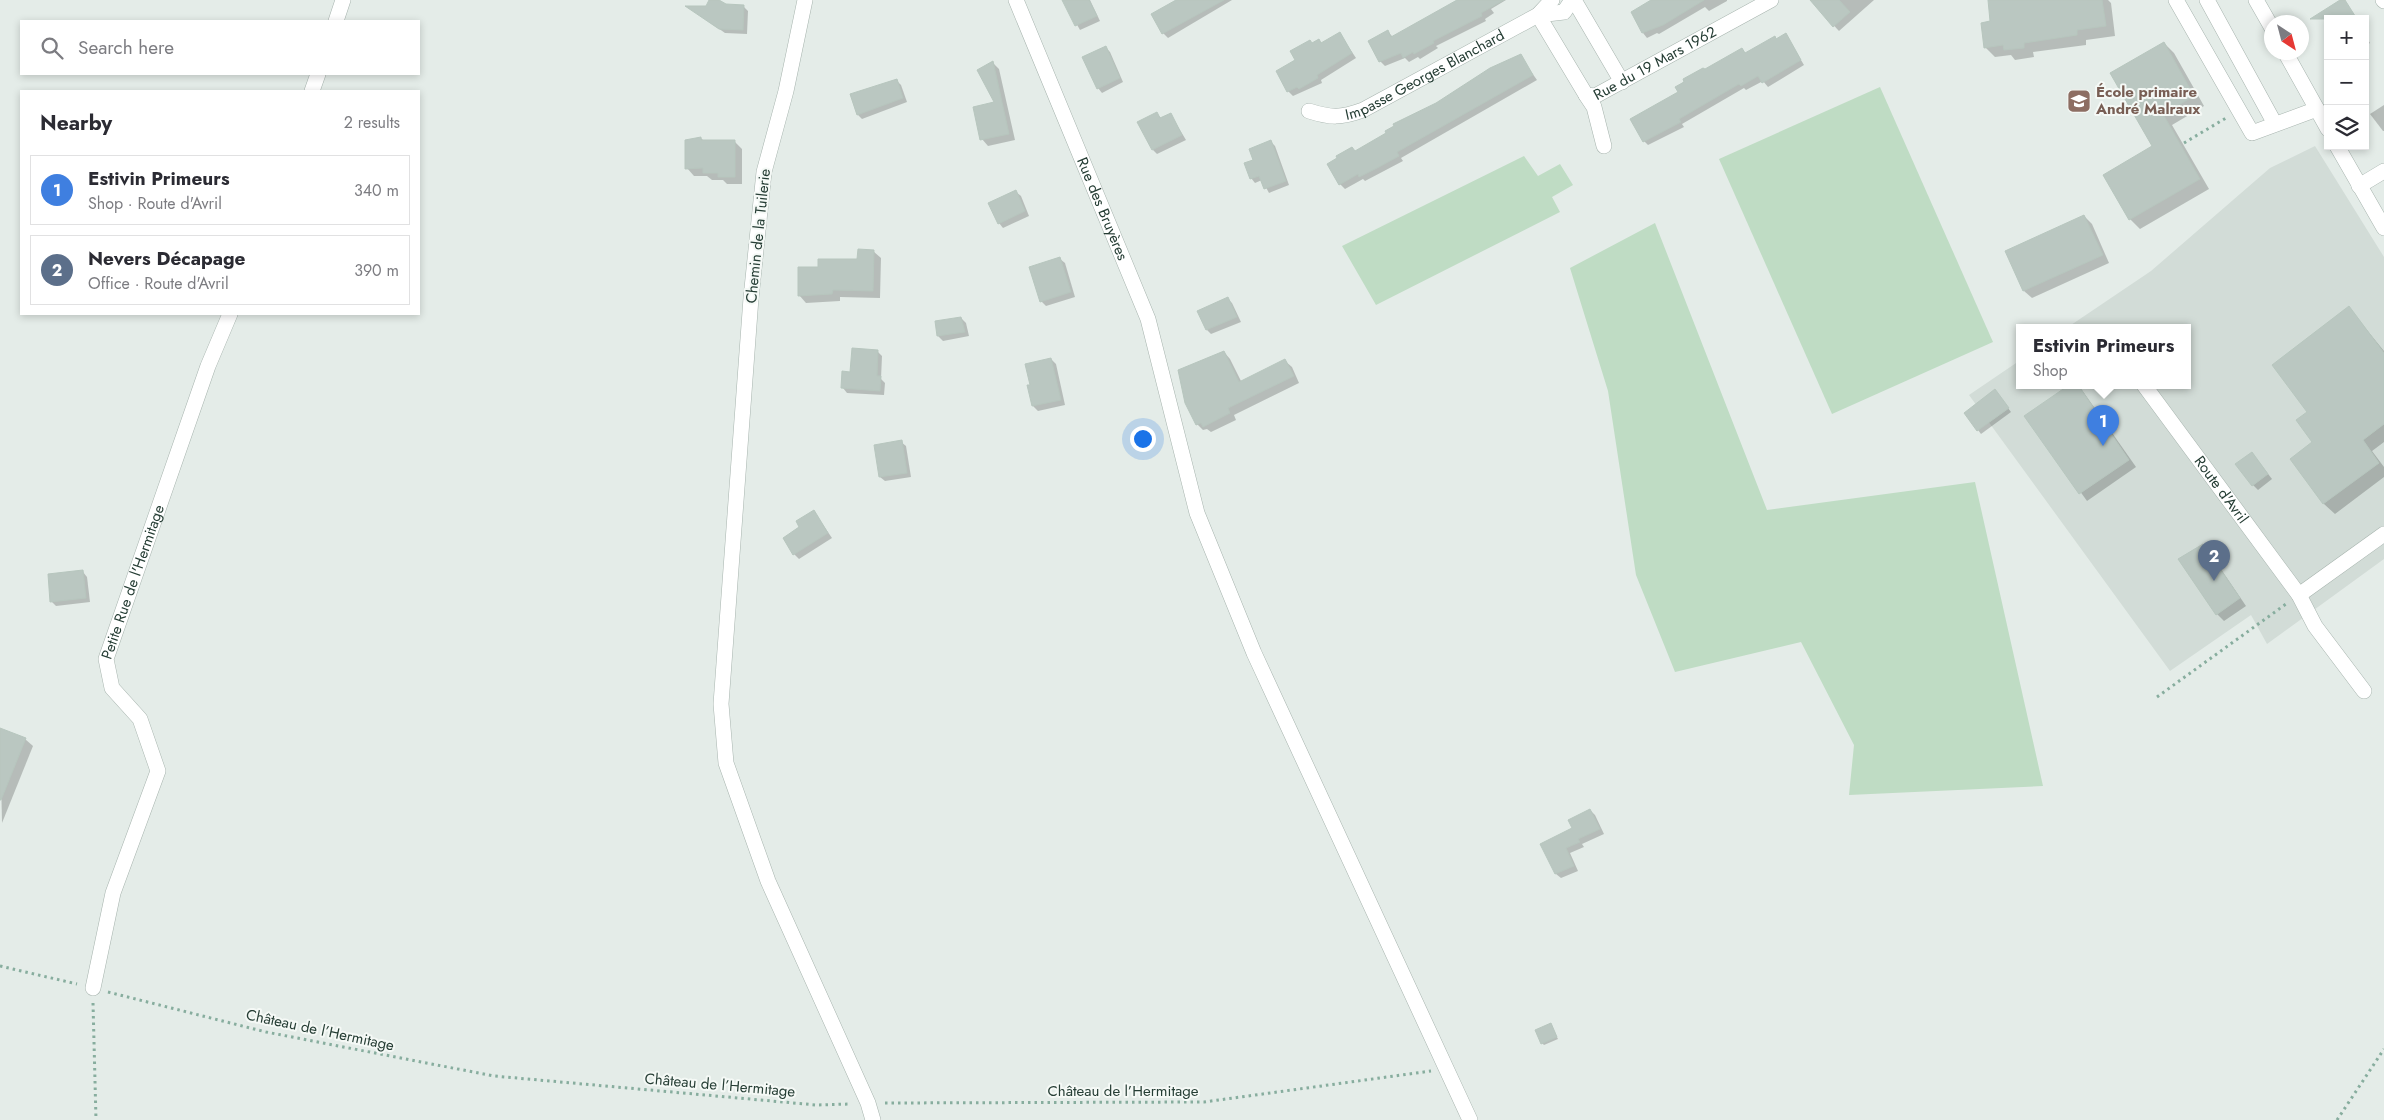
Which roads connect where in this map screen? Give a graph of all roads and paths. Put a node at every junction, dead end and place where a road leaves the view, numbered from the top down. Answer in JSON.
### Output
{"nodes":[{"id":1,"x":342,"y":0,"type":"edge"},
{"id":2,"x":806,"y":0,"type":"edge"},
{"id":3,"x":1016,"y":0,"type":"edge"},
{"id":4,"x":1552,"y":0,"type":"edge"},
{"id":5,"x":1573,"y":0,"type":"edge"},
{"id":6,"x":1771,"y":0,"type":"edge"},
{"id":7,"x":2176,"y":0,"type":"edge"},
{"id":8,"x":2207,"y":0,"type":"edge"},
{"id":9,"x":2256,"y":0,"type":"edge"},
{"id":10,"x":1538,"y":15,"type":"junction"},
{"id":11,"x":2265,"y":15,"type":"edge"},
{"id":12,"x":336,"y":20,"type":"edge"},
{"id":13,"x":2290,"y":60,"type":"edge"},
{"id":14,"x":318,"y":75,"type":"edge"},
{"id":15,"x":1622,"y":82,"type":"junction"},
{"id":16,"x":312,"y":90,"type":"edge"},
{"id":17,"x":1586,"y":95,"type":"junction"},
{"id":18,"x":2317,"y":109,"type":"junction"},
{"id":19,"x":1309,"y":111,"type":"dead end"},
{"id":20,"x":2324,"y":122,"type":"edge"},
{"id":21,"x":2275,"y":124,"type":"junction"},
{"id":22,"x":1604,"y":146,"type":"dead end"},
{"id":23,"x":2339,"y":150,"type":"edge"},
{"id":24,"x":2384,"y":171,"type":"edge"},
{"id":25,"x":2359,"y":186,"type":"junction"},
{"id":26,"x":2384,"y":228,"type":"edge"},
{"id":27,"x":230,"y":315,"type":"edge"},
{"id":28,"x":2147,"y":389,"type":"edge"},
{"id":29,"x":2384,"y":534,"type":"edge"},
{"id":30,"x":2298,"y":595,"type":"junction"},
{"id":31,"x":2364,"y":691,"type":"dead end"},
{"id":32,"x":2157,"y":696,"type":"dead end"},
{"id":33,"x":0,"y":966,"type":"edge"},
{"id":34,"x":93,"y":988,"type":"junction"},
{"id":35,"x":2384,"y":1049,"type":"edge"},
{"id":36,"x":1448,"y":1069,"type":"junction"},
{"id":37,"x":868,"y":1103,"type":"junction"},
{"id":38,"x":96,"y":1120,"type":"edge"},
{"id":39,"x":873,"y":1120,"type":"edge"},
{"id":40,"x":1470,"y":1120,"type":"edge"},
{"id":41,"x":2337,"y":1120,"type":"edge"}],
"edges":[{"from":1,"to":12,"type":"street"},
{"from":2,"to":37,"type":"street","name":"Chemin de la Tuilerie"},
{"from":3,"to":36,"type":"street","name":"Rue des Bruyères"},
{"from":4,"to":10,"type":"street"},
{"from":5,"to":10,"type":"street"},
{"from":5,"to":15,"type":"street"},
{"from":6,"to":15,"type":"street","name":"Rue du 19 Mars 1962"},
{"from":7,"to":21,"type":"street"},
{"from":8,"to":21,"type":"street"},
{"from":9,"to":11,"type":"street"},
{"from":10,"to":17,"type":"street","name":"Rue du 19 Mars 1962"},
{"from":10,"to":19,"type":"street","name":"Impasse Georges Blanchard"},
{"from":13,"to":18,"type":"street"},
{"from":14,"to":16,"type":"street"},
{"from":15,"to":17,"type":"street","name":"Rue du 19 Mars 1962"},
{"from":17,"to":22,"type":"street"},
{"from":18,"to":20,"type":"street"},
{"from":18,"to":21,"type":"street"},
{"from":23,"to":25,"type":"street"},
{"from":24,"to":25,"type":"street"},
{"from":25,"to":26,"type":"street"},
{"from":27,"to":34,"type":"street","name":"Petite Rue de l'Hermitage"},
{"from":28,"to":30,"type":"street","name":"Route d'Avril"},
{"from":29,"to":30,"type":"street"},
{"from":30,"to":31,"type":"street","name":"Route d'Avril"},
{"from":30,"to":32,"type":"path"},
{"from":33,"to":34,"type":"path","name":"Château de l’Hermitage"},
{"from":34,"to":37,"type":"path","name":"Château de l’Hermitage"},
{"from":34,"to":38,"type":"path"},
{"from":35,"to":41,"type":"path"},
{"from":36,"to":37,"type":"path","name":"Château de l’Hermitage"},
{"from":36,"to":40,"type":"street","name":"Rue des Bruyères"},
{"from":37,"to":39,"type":"street","name":"Chemin de la Tuilerie"}]}
